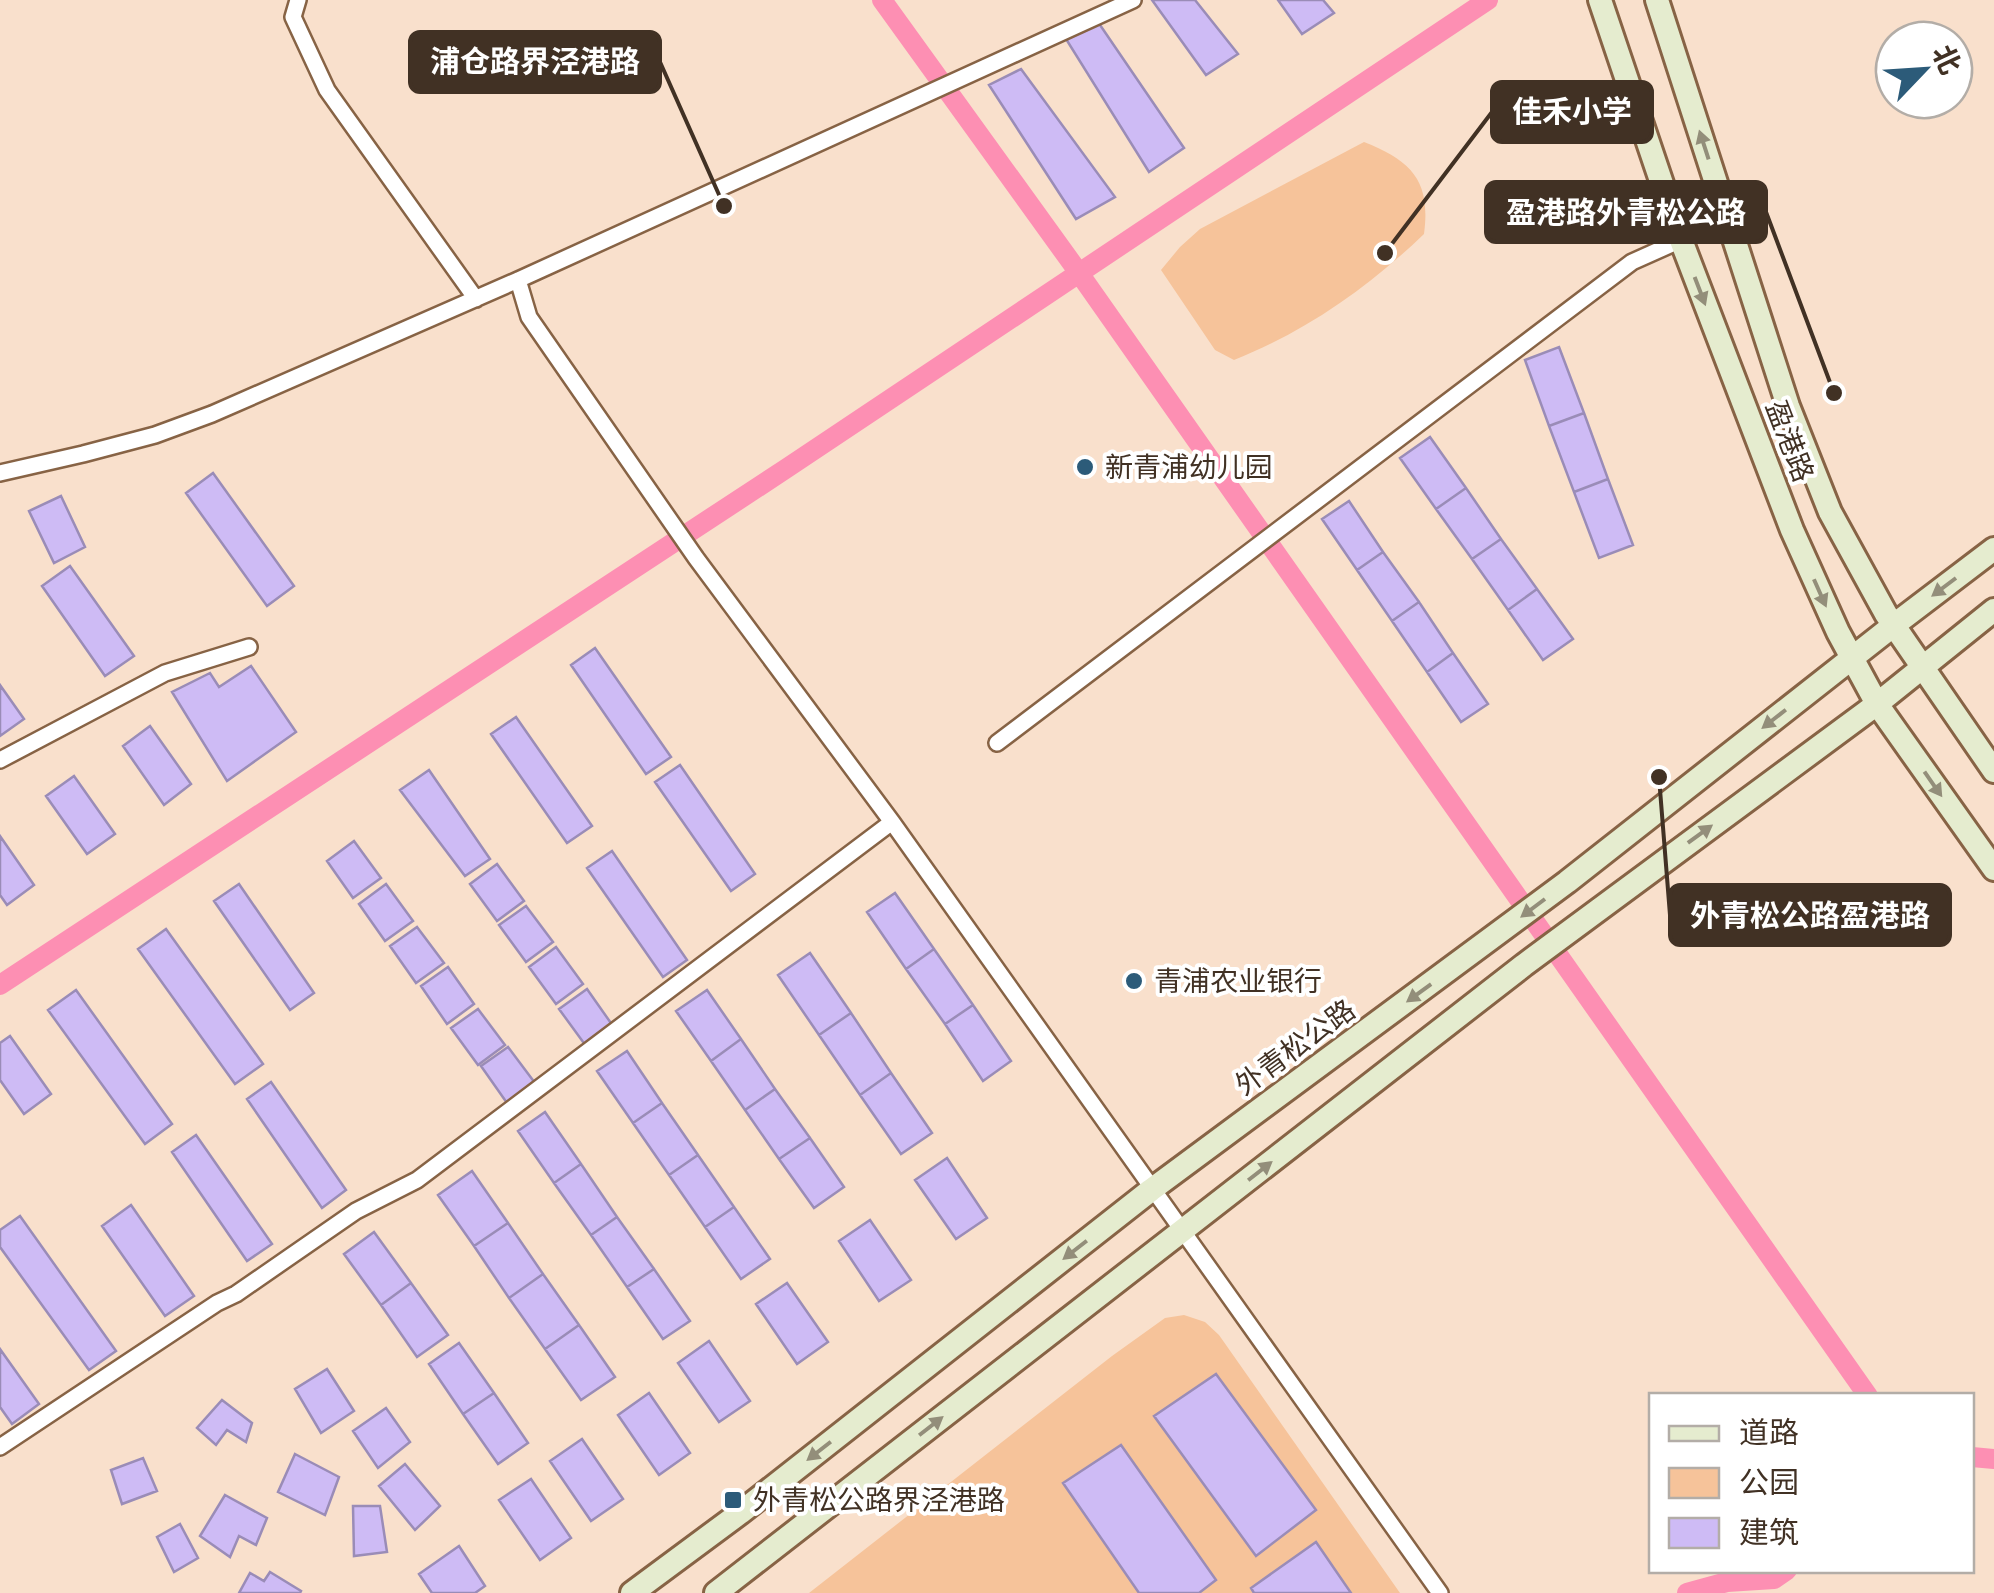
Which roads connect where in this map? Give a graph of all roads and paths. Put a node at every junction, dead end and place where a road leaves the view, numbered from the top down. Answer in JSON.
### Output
{"nodes":[{"id":1,"x":298,"y":0,"type":"edge"},
{"id":2,"x":1133,"y":0,"type":"edge"},
{"id":3,"x":1600,"y":0,"type":"edge"},
{"id":4,"x":1658,"y":0,"type":"edge"},
{"id":5,"x":1681,"y":240,"type":"junction"},
{"id":6,"x":518,"y":280,"type":"junction"},
{"id":7,"x":476,"y":299,"type":"junction"},
{"id":8,"x":0,"y":473,"type":"edge"},
{"id":9,"x":1994,"y":549,"type":"edge"},
{"id":10,"x":1994,"y":610,"type":"edge"},
{"id":11,"x":1894,"y":625,"type":"junction"},
{"id":12,"x":249,"y":647,"type":"dead end"},
{"id":13,"x":1851,"y":659,"type":"junction"},
{"id":14,"x":1922,"y":668,"type":"junction"},
{"id":15,"x":1877,"y":704,"type":"junction"},
{"id":16,"x":997,"y":743,"type":"dead end"},
{"id":17,"x":0,"y":760,"type":"edge"},
{"id":18,"x":1994,"y":771,"type":"edge"},
{"id":19,"x":892,"y":822,"type":"junction"},
{"id":20,"x":1994,"y":870,"type":"edge"},
{"id":21,"x":1151,"y":1190,"type":"junction"},
{"id":22,"x":1183,"y":1231,"type":"junction"},
{"id":23,"x":0,"y":1447,"type":"edge"},
{"id":24,"x":632,"y":1593,"type":"edge"},
{"id":25,"x":716,"y":1593,"type":"edge"},
{"id":26,"x":1440,"y":1593,"type":"edge"}],
"edges":[{"from":1,"to":7,"type":"street"},
{"from":2,"to":6,"type":"street"},
{"from":3,"to":5,"type":"main road","name":"盈港路"},
{"from":11,"to":4,"type":"main road","name":"盈港路","one_way":true},
{"from":5,"to":13,"type":"main road","name":"盈港路","one_way":true},
{"from":5,"to":16,"type":"street"},
{"from":6,"to":7,"type":"street"},
{"from":6,"to":19,"type":"street"},
{"from":7,"to":8,"type":"street"},
{"from":9,"to":11,"type":"main road","name":"外青松公路","one_way":true},
{"from":10,"to":14,"type":"main road"},
{"from":11,"to":13,"type":"main road","name":"外青松公路"},
{"from":11,"to":14,"type":"main road","name":"盈港路"},
{"from":12,"to":17,"type":"street"},
{"from":13,"to":15,"type":"main road","name":"盈港路"},
{"from":13,"to":21,"type":"main road","name":"外青松公路","one_way":true},
{"from":14,"to":15,"type":"main road"},
{"from":14,"to":18,"type":"main road","name":"盈港路"},
{"from":15,"to":20,"type":"main road","name":"盈港路","one_way":true},
{"from":22,"to":15,"type":"main road","one_way":true},
{"from":19,"to":21,"type":"street"},
{"from":19,"to":23,"type":"street"},
{"from":21,"to":22,"type":"street"},
{"from":21,"to":24,"type":"main road","name":"外青松公路","one_way":true},
{"from":25,"to":22,"type":"main road","one_way":true},
{"from":22,"to":26,"type":"street"}]}
